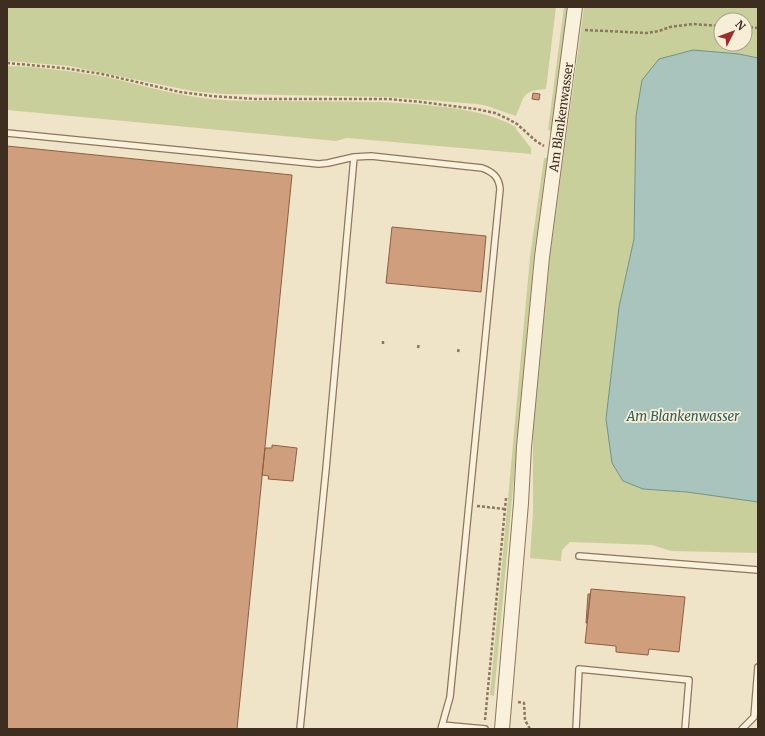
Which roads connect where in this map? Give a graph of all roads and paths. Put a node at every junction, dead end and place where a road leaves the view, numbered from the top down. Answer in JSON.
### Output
{"nodes":[{"id":1,"x":575,"y":7,"type":"edge"},
{"id":2,"x":713,"y":25,"type":"edge"},
{"id":3,"x":573,"y":28,"type":"junction"},
{"id":4,"x":7,"y":63,"type":"edge"},
{"id":5,"x":7,"y":133,"type":"edge"},
{"id":6,"x":556,"y":148,"type":"junction"},
{"id":7,"x":354,"y":157,"type":"junction"},
{"id":8,"x":383,"y":340,"type":"dead end"},
{"id":9,"x":419,"y":343,"type":"dead end"},
{"id":10,"x":383,"y":344,"type":"dead end"},
{"id":11,"x":418,"y":348,"type":"dead end"},
{"id":12,"x":459,"y":348,"type":"dead end"},
{"id":13,"x":458,"y":352,"type":"dead end"},
{"id":14,"x":486,"y":507,"type":"dead end"},
{"id":15,"x":505,"y":509,"type":"dead end"},
{"id":16,"x":579,"y":556,"type":"dead end"},
{"id":17,"x":758,"y":570,"type":"edge"},
{"id":18,"x":758,"y":667,"type":"edge"},
{"id":19,"x":524,"y":703,"type":"dead end"},
{"id":20,"x":441,"y":727,"type":"edge"},
{"id":21,"x":300,"y":729,"type":"edge"},
{"id":22,"x":485,"y":729,"type":"edge"},
{"id":23,"x":502,"y":729,"type":"edge"},
{"id":24,"x":530,"y":729,"type":"edge"},
{"id":25,"x":576,"y":729,"type":"edge"},
{"id":26,"x":684,"y":729,"type":"edge"},
{"id":27,"x":742,"y":729,"type":"edge"}],
"edges":[{"from":1,"to":3,"type":"street","name":"Am Blankenwasser"},
{"from":2,"to":3,"type":"path"},
{"from":3,"to":6,"type":"street","name":"Am Blankenwasser"},
{"from":4,"to":6,"type":"path"},
{"from":5,"to":7,"type":"lane"},
{"from":6,"to":23,"type":"street","name":"Am Blankenwasser"},
{"from":7,"to":20,"type":"lane"},
{"from":7,"to":21,"type":"lane"},
{"from":8,"to":10,"type":"path"},
{"from":9,"to":11,"type":"path"},
{"from":12,"to":13,"type":"path"},
{"from":14,"to":15,"type":"path"},
{"from":16,"to":17,"type":"lane"},
{"from":18,"to":27,"type":"lane"},
{"from":19,"to":24,"type":"path"},
{"from":20,"to":22,"type":"lane"},
{"from":25,"to":26,"type":"lane"}]}
